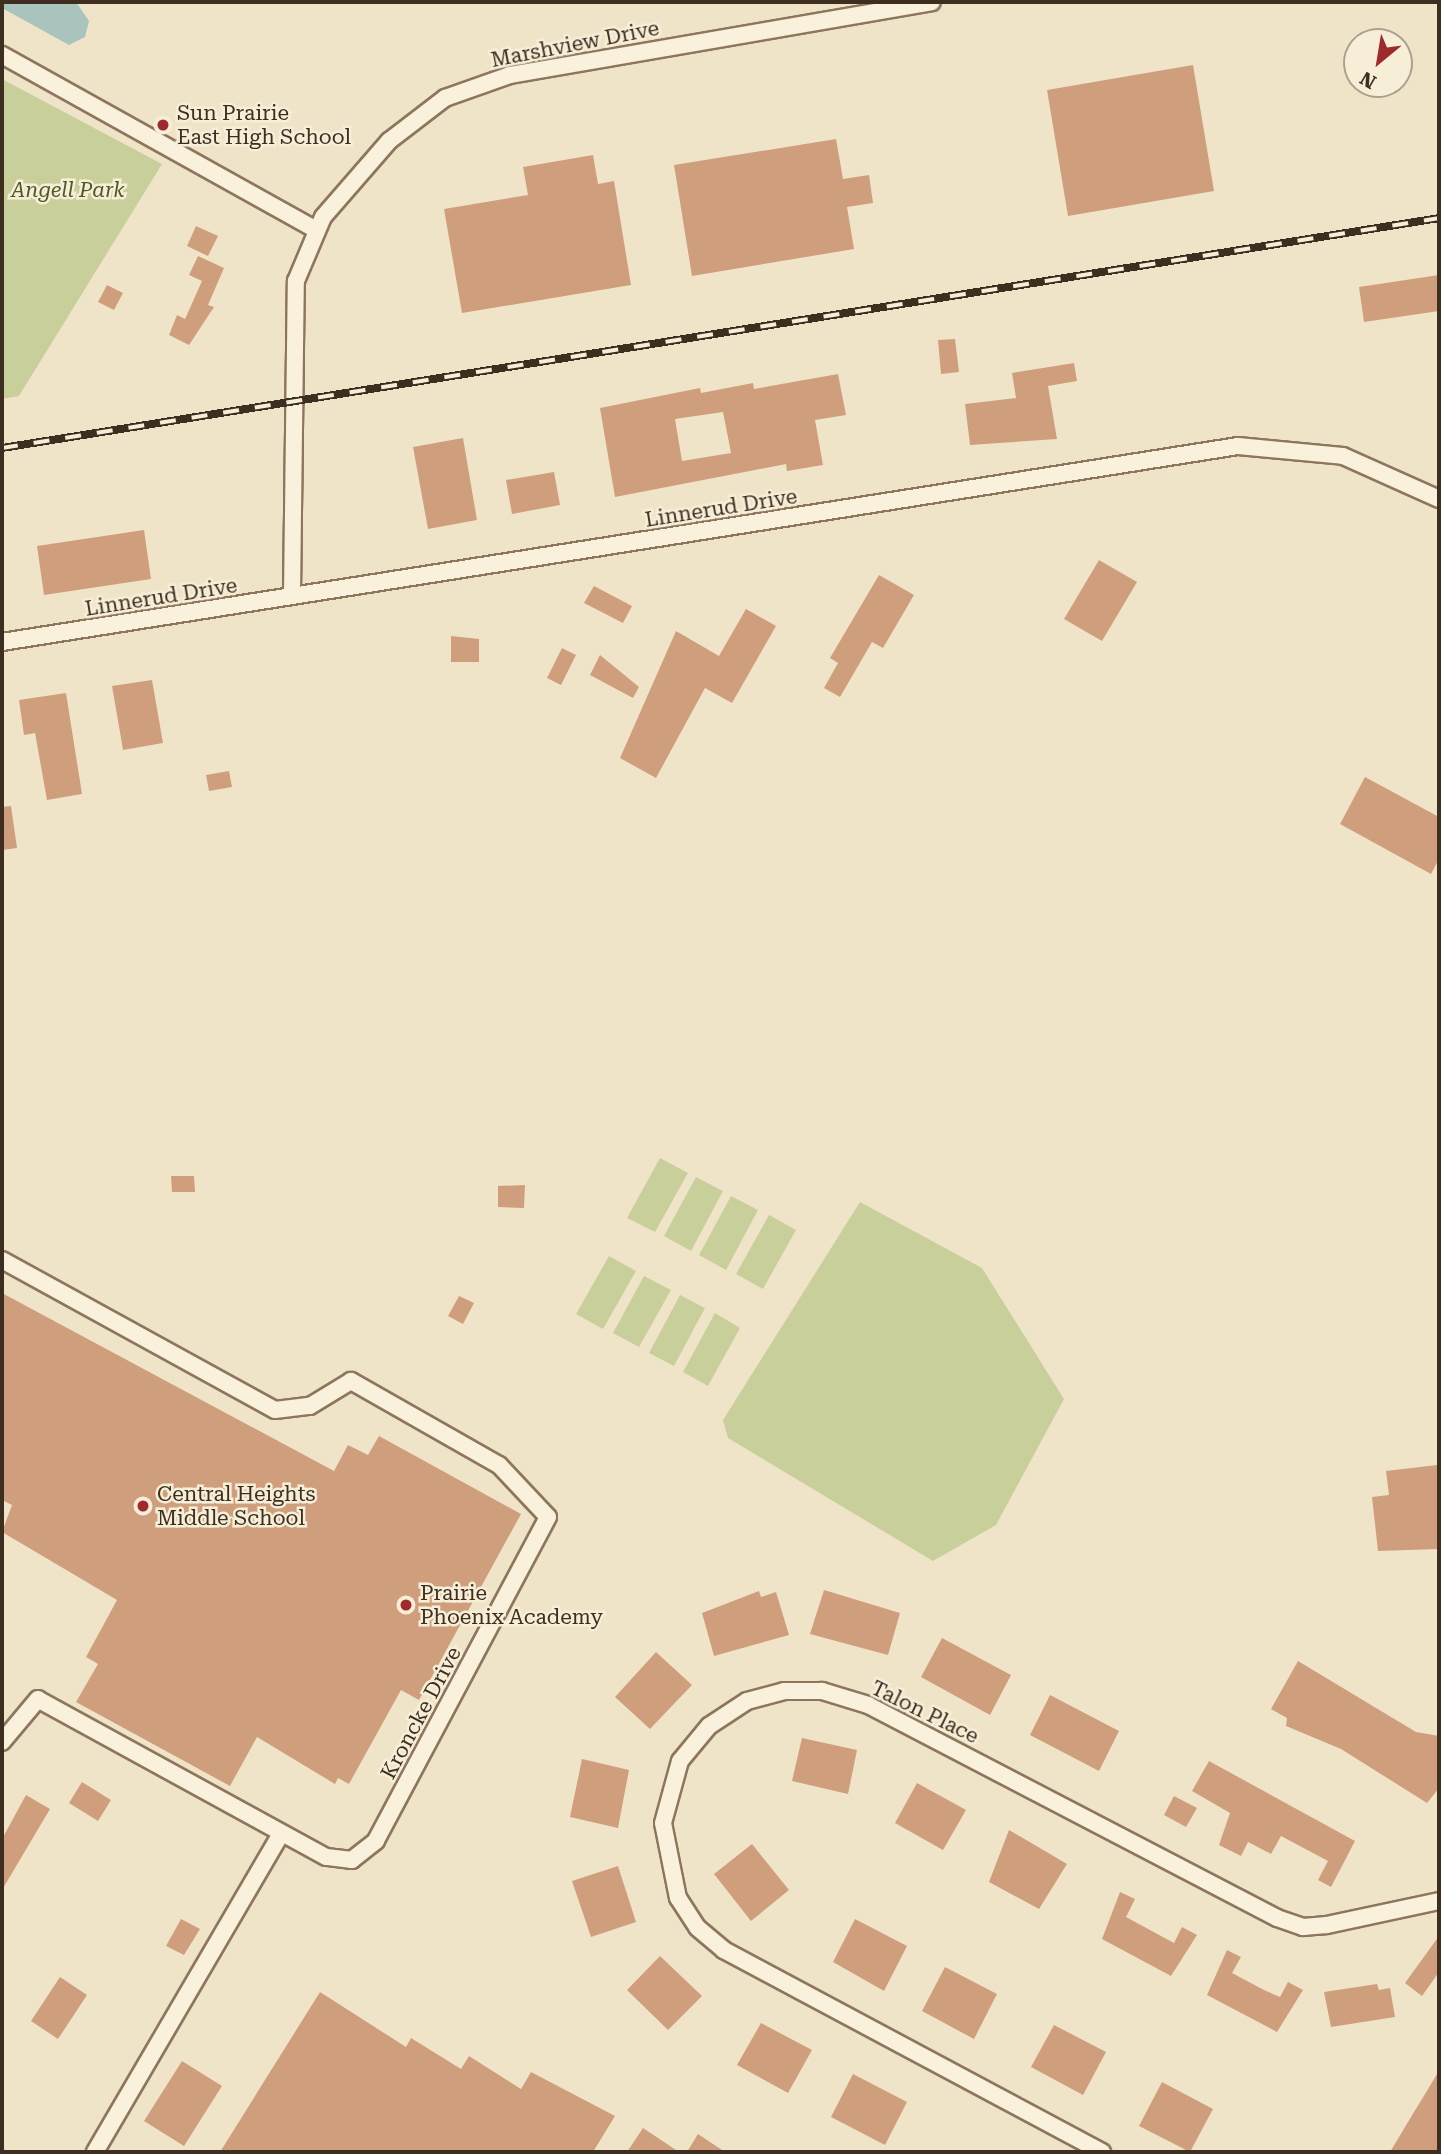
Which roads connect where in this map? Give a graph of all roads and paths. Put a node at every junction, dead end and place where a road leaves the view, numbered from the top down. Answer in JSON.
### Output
{"nodes":[{"id":1,"x":932,"y":2,"type":"edge"},
{"id":2,"x":2,"y":55,"type":"edge"},
{"id":3,"x":315,"y":229,"type":"junction"},
{"id":4,"x":1439,"y":499,"type":"edge"},
{"id":5,"x":292,"y":594,"type":"junction"},
{"id":6,"x":2,"y":642,"type":"edge"},
{"id":7,"x":2,"y":1261,"type":"edge"},
{"id":8,"x":2,"y":1742,"type":"edge"},
{"id":9,"x":281,"y":1834,"type":"junction"},
{"id":10,"x":1439,"y":1901,"type":"edge"},
{"id":11,"x":94,"y":2152,"type":"edge"},
{"id":12,"x":1102,"y":2152,"type":"edge"}],
"edges":[{"from":1,"to":3,"type":"street","name":"Marshview Drive"},
{"from":2,"to":3,"type":"street"},
{"from":3,"to":5,"type":"street","name":"Marshview Drive"},
{"from":4,"to":5,"type":"street","name":"Linnerud Drive"},
{"from":5,"to":6,"type":"street","name":"Linnerud Drive"},
{"from":7,"to":9,"type":"street","name":"Kroncke Drive"},
{"from":8,"to":9,"type":"street","name":"Kroncke Drive"},
{"from":9,"to":11,"type":"street"},
{"from":10,"to":12,"type":"street","name":"Talon Place"}]}
